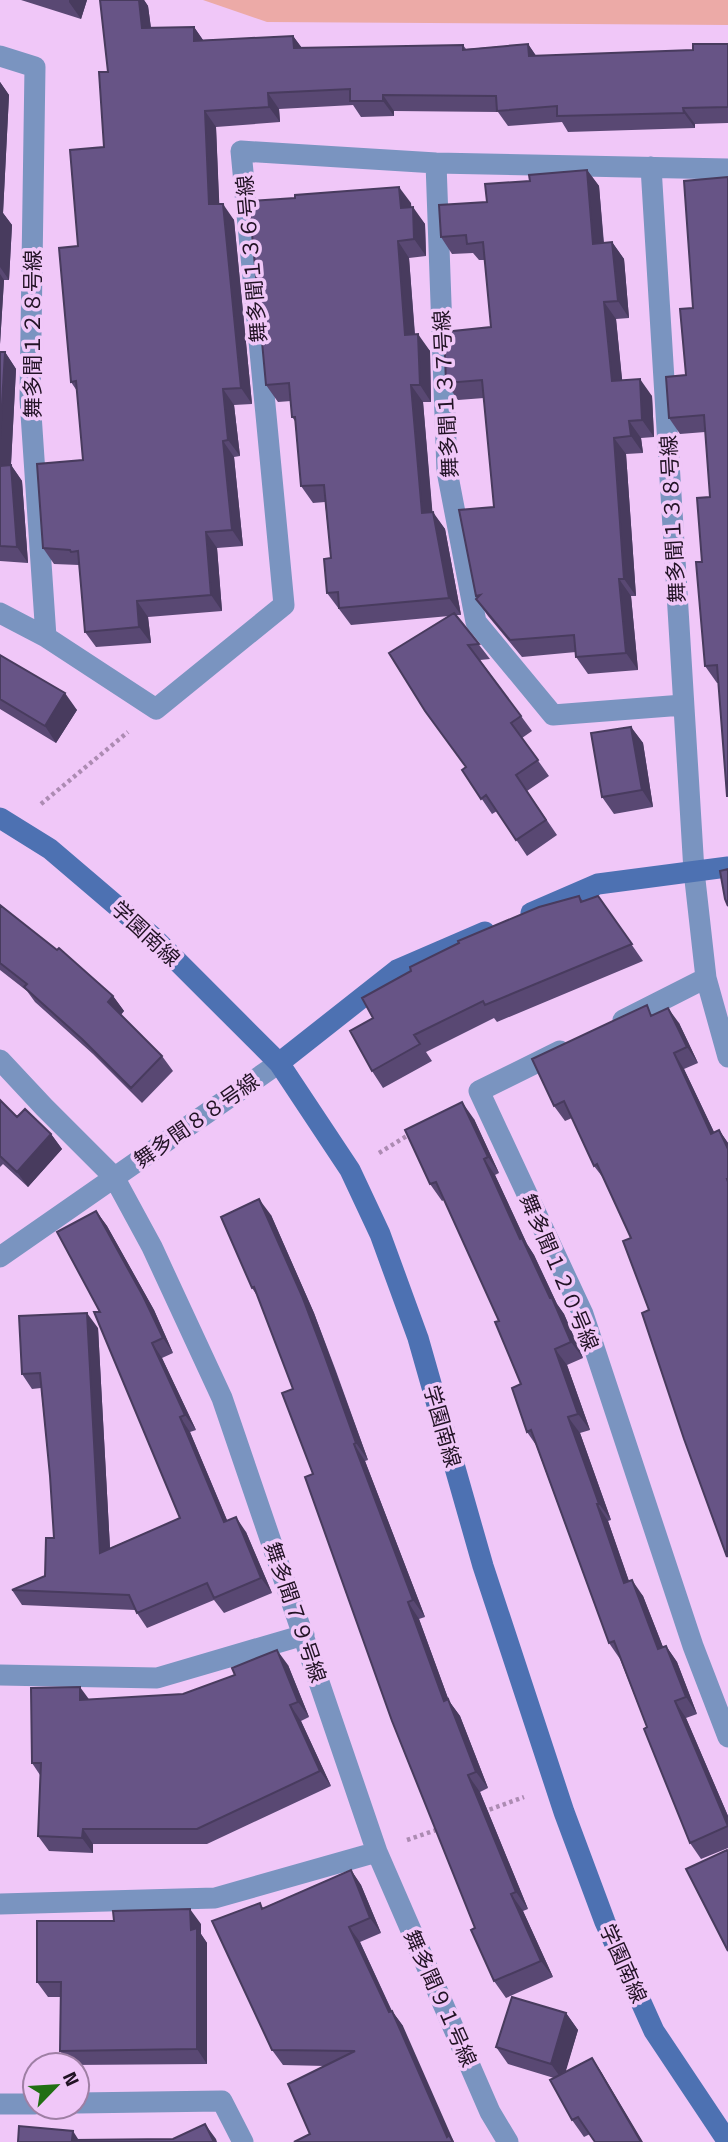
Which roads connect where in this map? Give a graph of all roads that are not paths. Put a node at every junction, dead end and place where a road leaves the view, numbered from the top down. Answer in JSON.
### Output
{"nodes":[{"id":1,"x":0,"y":56,"type":"edge"},
{"id":2,"x":436,"y":163,"type":"junction"},
{"id":3,"x":651,"y":167,"type":"junction"},
{"id":4,"x":728,"y":169,"type":"edge"},
{"id":5,"x":0,"y":613,"type":"edge"},
{"id":6,"x":46,"y":637,"type":"junction"},
{"id":7,"x":683,"y":705,"type":"junction"},
{"id":8,"x":7,"y":822,"type":"edge"},
{"id":9,"x":728,"y":867,"type":"edge"},
{"id":10,"x":694,"y":871,"type":"junction"},
{"id":11,"x":706,"y":978,"type":"junction"},
{"id":12,"x":599,"y":1032,"type":"edge"},
{"id":13,"x":575,"y":1044,"type":"edge"},
{"id":14,"x":728,"y":1057,"type":"edge"},
{"id":15,"x":0,"y":1060,"type":"edge"},
{"id":16,"x":279,"y":1063,"type":"junction"},
{"id":17,"x":114,"y":1177,"type":"junction"},
{"id":18,"x":0,"y":1257,"type":"edge"},
{"id":19,"x":304,"y":1635,"type":"junction"},
{"id":20,"x":0,"y":1675,"type":"edge"},
{"id":21,"x":728,"y":1737,"type":"edge"},
{"id":22,"x":377,"y":1852,"type":"junction"},
{"id":23,"x":0,"y":1904,"type":"edge"},
{"id":24,"x":91,"y":2103,"type":"edge"},
{"id":25,"x":0,"y":2104,"type":"edge"},
{"id":26,"x":21,"y":2104,"type":"edge"},
{"id":27,"x":243,"y":2142,"type":"edge"},
{"id":28,"x":508,"y":2142,"type":"edge"},
{"id":29,"x":728,"y":2142,"type":"edge"}],
"edges":[{"from":1,"to":6,"type":"street","name":"舞多聞１２８号線"},
{"from":2,"to":3,"type":"street","name":"舞多聞１３６号線"},
{"from":2,"to":6,"type":"street","name":"舞多聞１３６号線"},
{"from":2,"to":7,"type":"street","name":"舞多聞１３７号線"},
{"from":3,"to":4,"type":"street","name":"舞多聞１３６号線"},
{"from":3,"to":7,"type":"street","name":"舞多聞１３８号線"},
{"from":5,"to":6,"type":"street"},
{"from":7,"to":10,"type":"street","name":"舞多聞１３８号線"},
{"from":8,"to":16,"type":"street","name":"学園南線"},
{"from":9,"to":10,"type":"street"},
{"from":10,"to":11,"type":"street","name":"舞多聞１３８号線"},
{"from":10,"to":16,"type":"street"},
{"from":11,"to":12,"type":"street"},
{"from":11,"to":14,"type":"street","name":"舞多聞１３８号線"},
{"from":13,"to":21,"type":"street","name":"舞多聞１２０号線"},
{"from":15,"to":17,"type":"street","name":"舞多聞７９号線"},
{"from":16,"to":17,"type":"street","name":"舞多聞８８号線"},
{"from":16,"to":29,"type":"street","name":"学園南線"},
{"from":17,"to":18,"type":"street","name":"舞多聞８８号線"},
{"from":17,"to":19,"type":"street","name":"舞多聞７９号線"},
{"from":19,"to":20,"type":"street"},
{"from":19,"to":22,"type":"street","name":"舞多聞７９号線"},
{"from":22,"to":23,"type":"street"},
{"from":22,"to":28,"type":"street","name":"舞多聞９１号線"},
{"from":24,"to":27,"type":"street"},
{"from":25,"to":26,"type":"street"}]}
